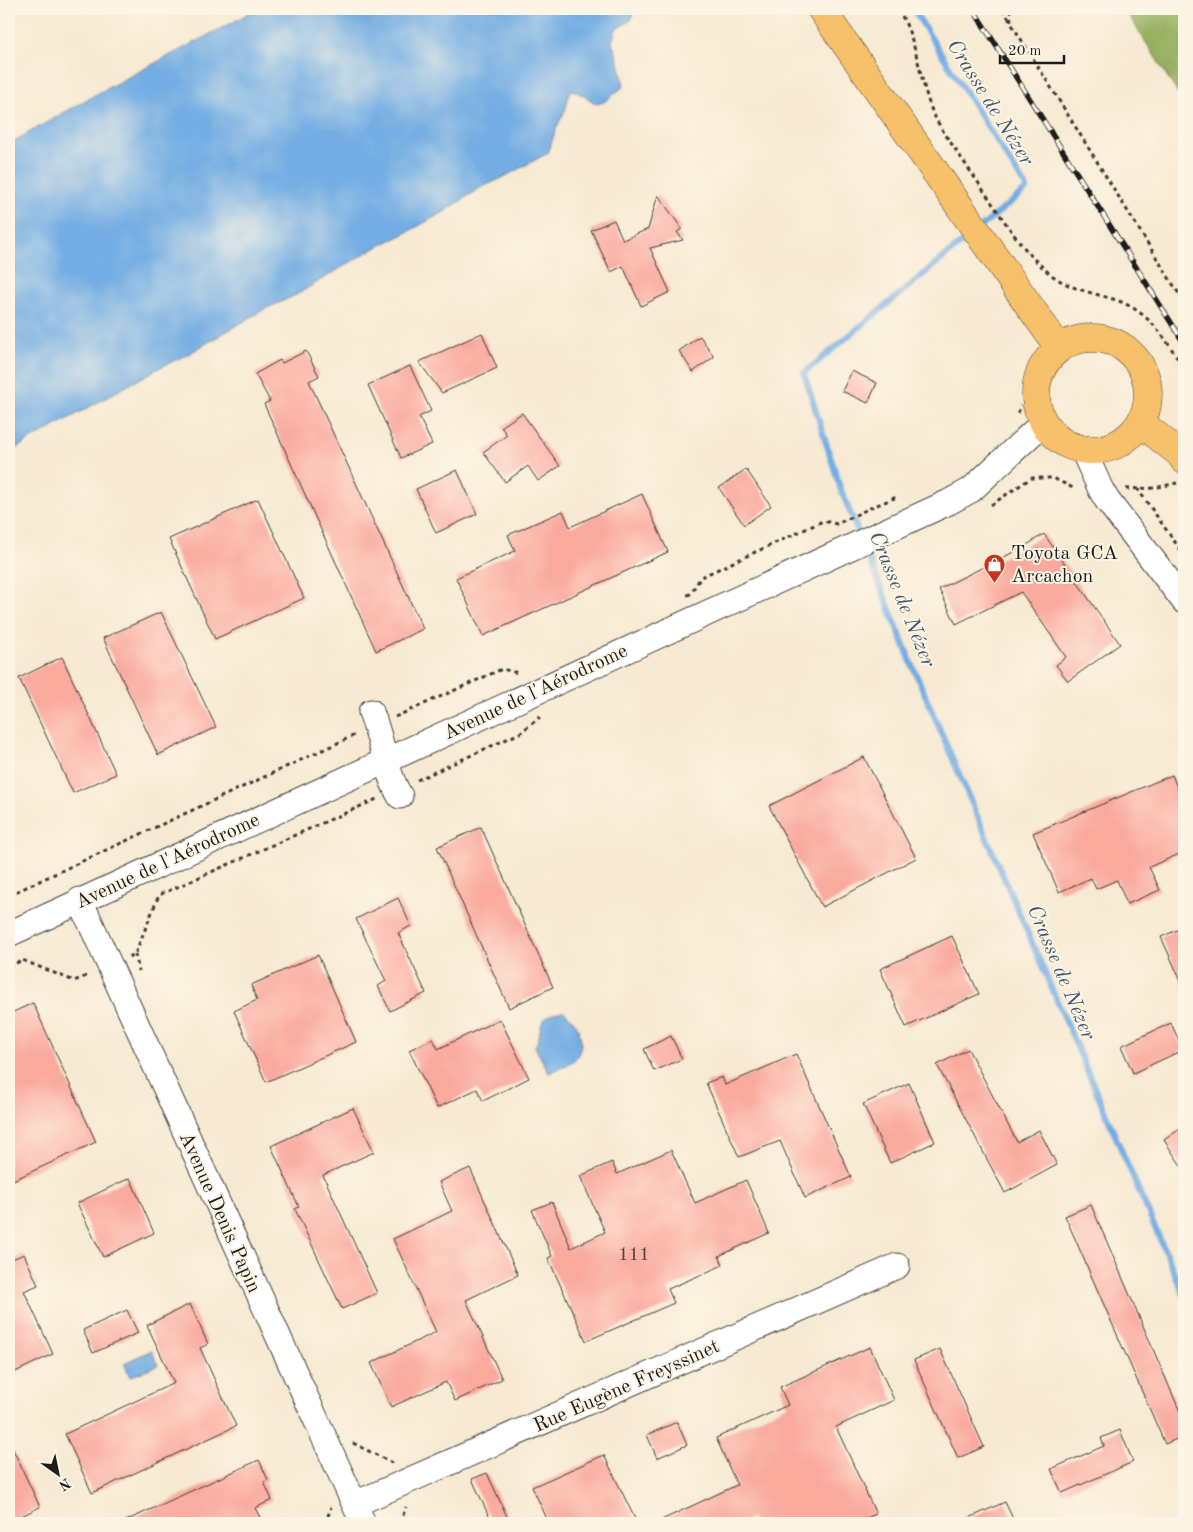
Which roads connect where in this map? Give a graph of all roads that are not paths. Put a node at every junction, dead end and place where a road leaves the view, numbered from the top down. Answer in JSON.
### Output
{"nodes":[{"id":1,"x":821,"y":9,"type":"edge"},
{"id":2,"x":1059,"y":348,"type":"junction"},
{"id":3,"x":1141,"y":422,"type":"junction"},
{"id":4,"x":1043,"y":423,"type":"junction"},
{"id":5,"x":1083,"y":450,"type":"junction"},
{"id":6,"x":1184,"y":460,"type":"edge"},
{"id":7,"x":1184,"y":601,"type":"edge"},
{"id":8,"x":374,"y":719,"type":"road end"},
{"id":9,"x":386,"y":760,"type":"junction"},
{"id":10,"x":398,"y":793,"type":"road end"},
{"id":11,"x":80,"y":900,"type":"junction"},
{"id":12,"x":9,"y":934,"type":"edge"},
{"id":13,"x":897,"y":1266,"type":"dead end"},
{"id":14,"x":359,"y":1514,"type":"edge"}],
"edges":[{"from":1,"to":2,"type":"main road"},
{"from":2,"to":3,"type":"main road"},
{"from":2,"to":4,"type":"main road"},
{"from":3,"to":5,"type":"main road"},
{"from":3,"to":6,"type":"main road"},
{"from":4,"to":5,"type":"main road"},
{"from":4,"to":9,"type":"street","name":"Avenue de l'Aérodrome"},
{"from":5,"to":7,"type":"street"},
{"from":8,"to":9,"type":"street"},
{"from":9,"to":10,"type":"street"},
{"from":9,"to":11,"type":"street","name":"Avenue de l'Aérodrome"},
{"from":11,"to":12,"type":"street","name":"Avenue de l'Aérodrome"},
{"from":11,"to":14,"type":"street","name":"Avenue Denis Papin"},
{"from":13,"to":14,"type":"street","name":"Rue Eugène Freyssinet"}]}
